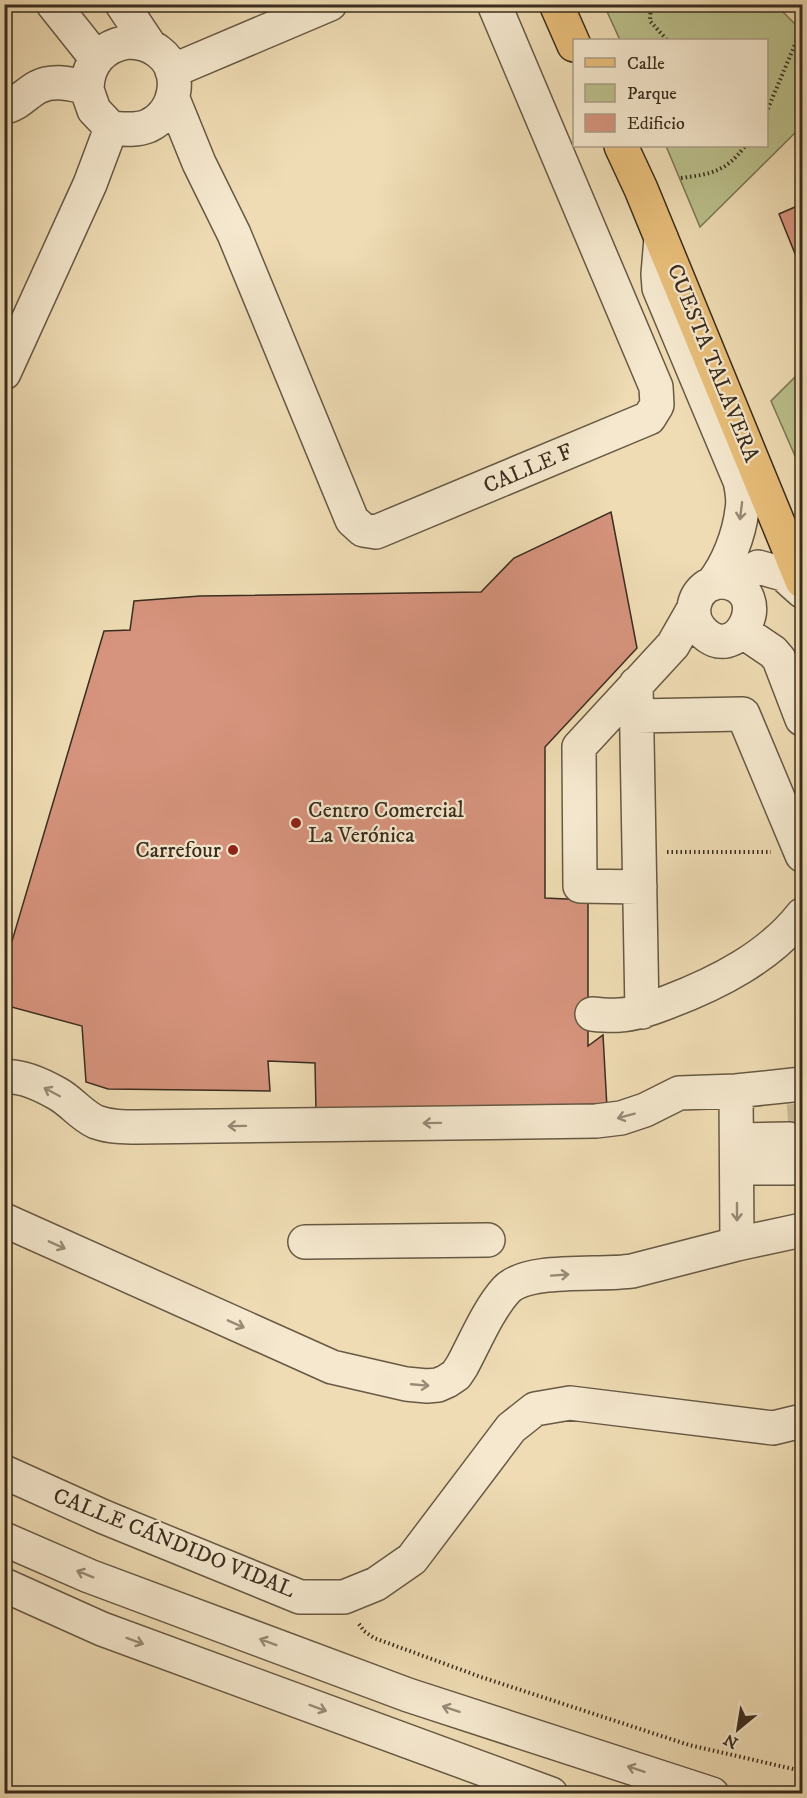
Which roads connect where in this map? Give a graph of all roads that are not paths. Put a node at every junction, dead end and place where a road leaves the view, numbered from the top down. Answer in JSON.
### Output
{"nodes":[{"id":1,"x":53,"y":4,"type":"edge"},
{"id":2,"x":122,"y":4,"type":"edge"},
{"id":3,"x":330,"y":4,"type":"edge"},
{"id":4,"x":494,"y":4,"type":"edge"},
{"id":5,"x":556,"y":4,"type":"edge"},
{"id":6,"x":573,"y":43,"type":"edge"},
{"id":7,"x":150,"y":46,"type":"junction"},
{"id":8,"x":91,"y":73,"type":"junction"},
{"id":9,"x":172,"y":85,"type":"junction"},
{"id":10,"x":4,"y":107,"type":"edge"},
{"id":11,"x":111,"y":128,"type":"junction"},
{"id":12,"x":621,"y":147,"type":"edge"},
{"id":13,"x":661,"y":238,"type":"junction"},
{"id":14,"x":5,"y":369,"type":"edge"},
{"id":15,"x":802,"y":581,"type":"edge"},
{"id":16,"x":725,"y":585,"type":"junction"},
{"id":17,"x":802,"y":591,"type":"edge"},
{"id":18,"x":693,"y":610,"type":"junction"},
{"id":19,"x":730,"y":636,"type":"junction"},
{"id":20,"x":661,"y":659,"type":"junction"},
{"id":21,"x":636,"y":700,"type":"junction"},
{"id":22,"x":802,"y":718,"type":"edge"},
{"id":23,"x":802,"y":853,"type":"edge"},
{"id":24,"x":640,"y":887,"type":"junction"},
{"id":25,"x":802,"y":915,"type":"edge"},
{"id":26,"x":642,"y":1012,"type":"junction"},
{"id":27,"x":592,"y":1014,"type":"dead end"},
{"id":28,"x":4,"y":1077,"type":"edge"},
{"id":29,"x":799,"y":1083,"type":"edge"},
{"id":30,"x":737,"y":1130,"type":"junction"},
{"id":31,"x":7,"y":1222,"type":"edge"},
{"id":32,"x":802,"y":1230,"type":"edge"},
{"id":33,"x":488,"y":1240,"type":"dead end"},
{"id":34,"x":305,"y":1242,"type":"dead end"},
{"id":35,"x":737,"y":1244,"type":"junction"},
{"id":36,"x":802,"y":1421,"type":"edge"},
{"id":37,"x":4,"y":1472,"type":"edge"},
{"id":38,"x":4,"y":1539,"type":"edge"},
{"id":39,"x":4,"y":1585,"type":"edge"},
{"id":40,"x":551,"y":1794,"type":"edge"},
{"id":41,"x":712,"y":1794,"type":"edge"}],
"edges":[{"from":1,"to":8,"type":"street"},
{"from":2,"to":7,"type":"street"},
{"from":3,"to":9,"type":"street"},
{"from":4,"to":9,"type":"street","name":"CALLE F"},
{"from":5,"to":6,"type":"main road"},
{"from":7,"to":8,"type":"street"},
{"from":7,"to":9,"type":"street"},
{"from":8,"to":10,"type":"street"},
{"from":8,"to":11,"type":"street"},
{"from":9,"to":11,"type":"street"},
{"from":11,"to":14,"type":"street"},
{"from":12,"to":13,"type":"main road","name":"CUESTA TALAVERA"},
{"from":13,"to":15,"type":"main road","name":"CUESTA TALAVERA"},
{"from":13,"to":16,"type":"street","one_way":true},
{"from":16,"to":17,"type":"street"},
{"from":16,"to":18,"type":"street"},
{"from":16,"to":19,"type":"street"},
{"from":18,"to":19,"type":"street"},
{"from":18,"to":20,"type":"street"},
{"from":19,"to":20,"type":"street"},
{"from":19,"to":22,"type":"street"},
{"from":20,"to":21,"type":"street"},
{"from":21,"to":23,"type":"street"},
{"from":21,"to":24,"type":"street"},
{"from":21,"to":24,"type":"street"},
{"from":24,"to":26,"type":"street"},
{"from":25,"to":26,"type":"street"},
{"from":26,"to":27,"type":"street"},
{"from":30,"to":28,"type":"street","one_way":true},
{"from":29,"to":30,"type":"street"},
{"from":30,"to":30,"type":"street"},
{"from":30,"to":35,"type":"street","one_way":true},
{"from":31,"to":35,"type":"street","one_way":true},
{"from":32,"to":35,"type":"street"},
{"from":33,"to":34,"type":"street"},
{"from":36,"to":37,"type":"street","name":"CALLE CÁNDIDO VIDAL"},
{"from":41,"to":38,"type":"street","one_way":true},
{"from":39,"to":40,"type":"street","one_way":true}]}
